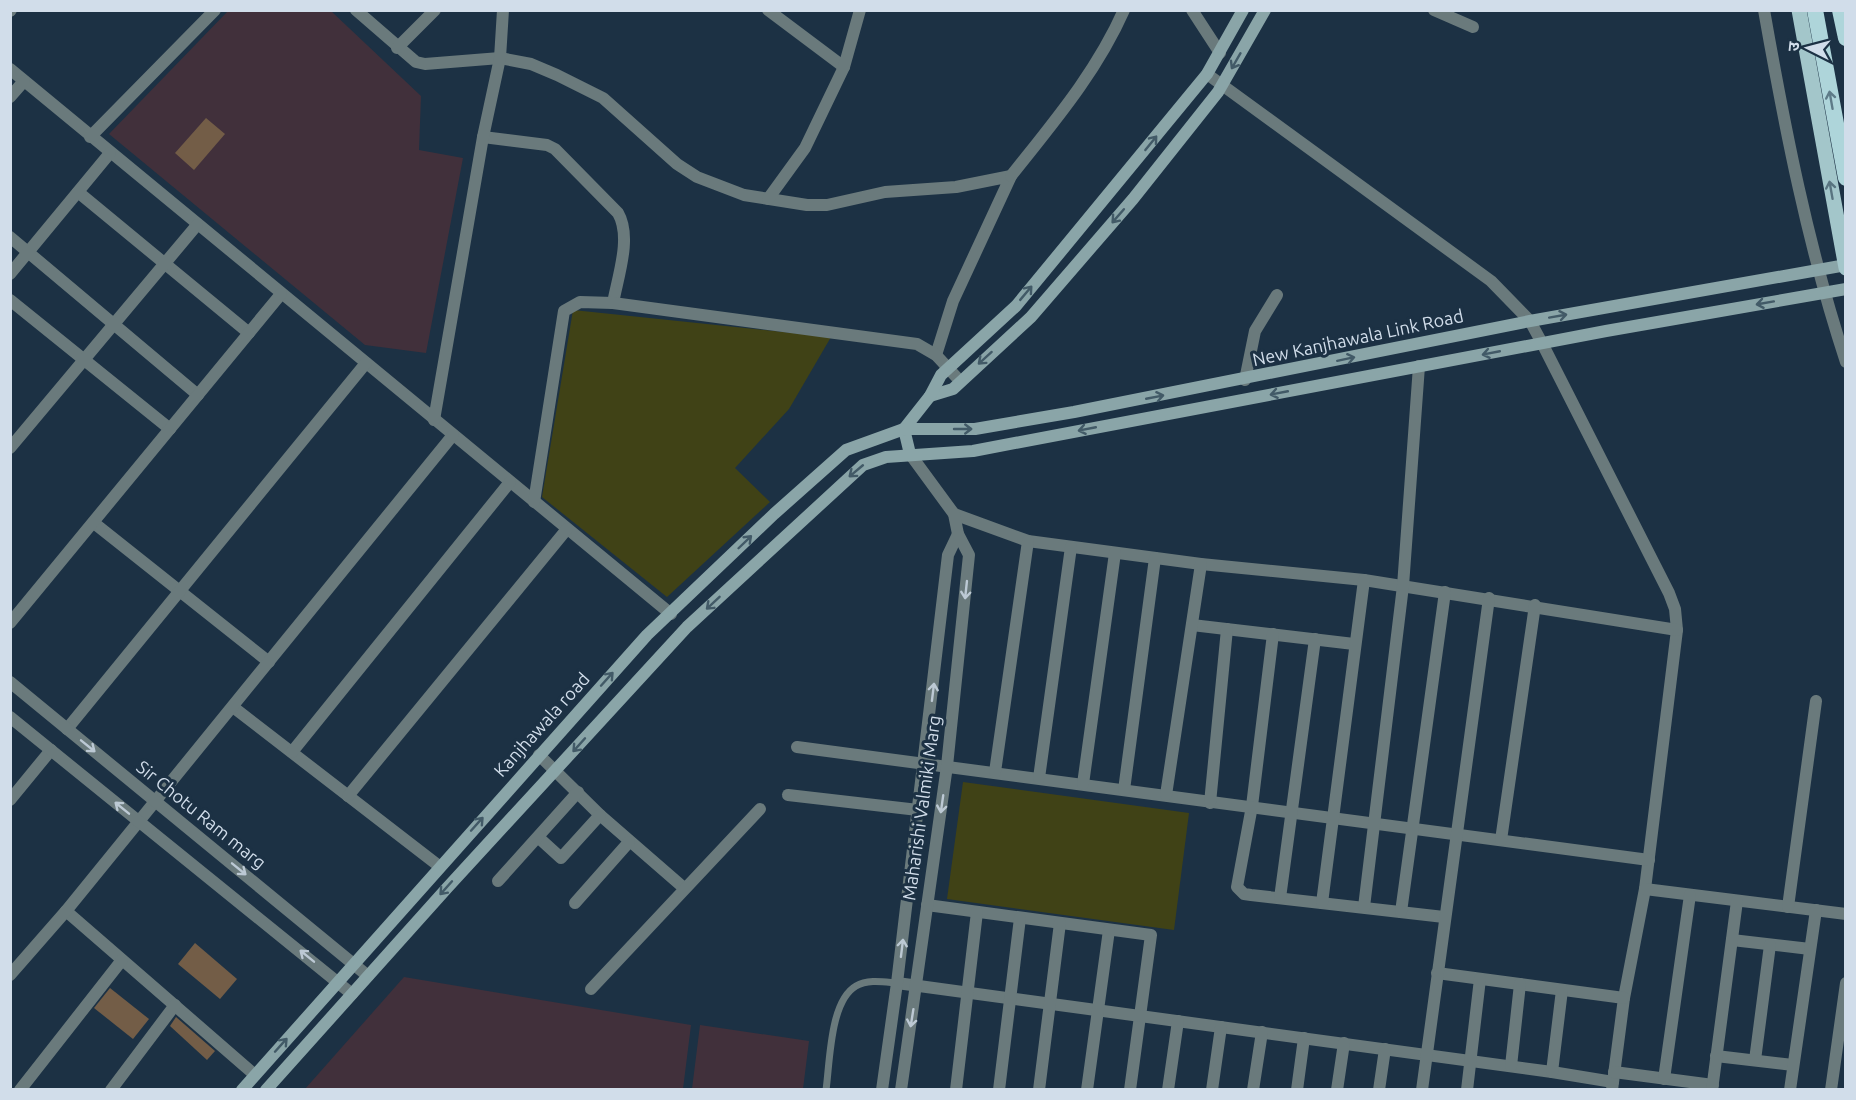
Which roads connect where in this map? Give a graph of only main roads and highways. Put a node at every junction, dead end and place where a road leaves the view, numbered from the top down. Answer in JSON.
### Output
{"nodes":[{"id":1,"x":1242,"y":10,"type":"edge"},
{"id":2,"x":1265,"y":10,"type":"edge"},
{"id":3,"x":1799,"y":10,"type":"edge"},
{"id":4,"x":1815,"y":10,"type":"edge"},
{"id":5,"x":1840,"y":10,"type":"edge"},
{"id":6,"x":1845,"y":38,"type":"edge"},
{"id":7,"x":1845,"y":178,"type":"edge"},
{"id":8,"x":1845,"y":266,"type":"edge"},
{"id":9,"x":1845,"y":289,"type":"edge"},
{"id":10,"x":930,"y":396,"type":"junction"},
{"id":11,"x":904,"y":429,"type":"junction"},
{"id":12,"x":910,"y":454,"type":"junction"},
{"id":13,"x":242,"y":1089,"type":"edge"},
{"id":14,"x":266,"y":1089,"type":"edge"}],
"edges":[{"from":10,"to":1,"type":"main road","one_way":true},
{"from":2,"to":10,"type":"main road","one_way":true},
{"from":8,"to":3,"type":"main road","one_way":true},
{"from":7,"to":4,"type":"highway","one_way":true},
{"from":5,"to":6,"type":"highway"},
{"from":11,"to":8,"type":"main road","name":"New Kanjhawala Link Road","one_way":true},
{"from":9,"to":12,"type":"main road","name":"New Kanjhawala Link Road","one_way":true},
{"from":10,"to":11,"type":"main road"},
{"from":11,"to":12,"type":"main road"},
{"from":13,"to":11,"type":"main road","name":"Kanjhawala road","one_way":true},
{"from":12,"to":14,"type":"main road","one_way":true}]}
